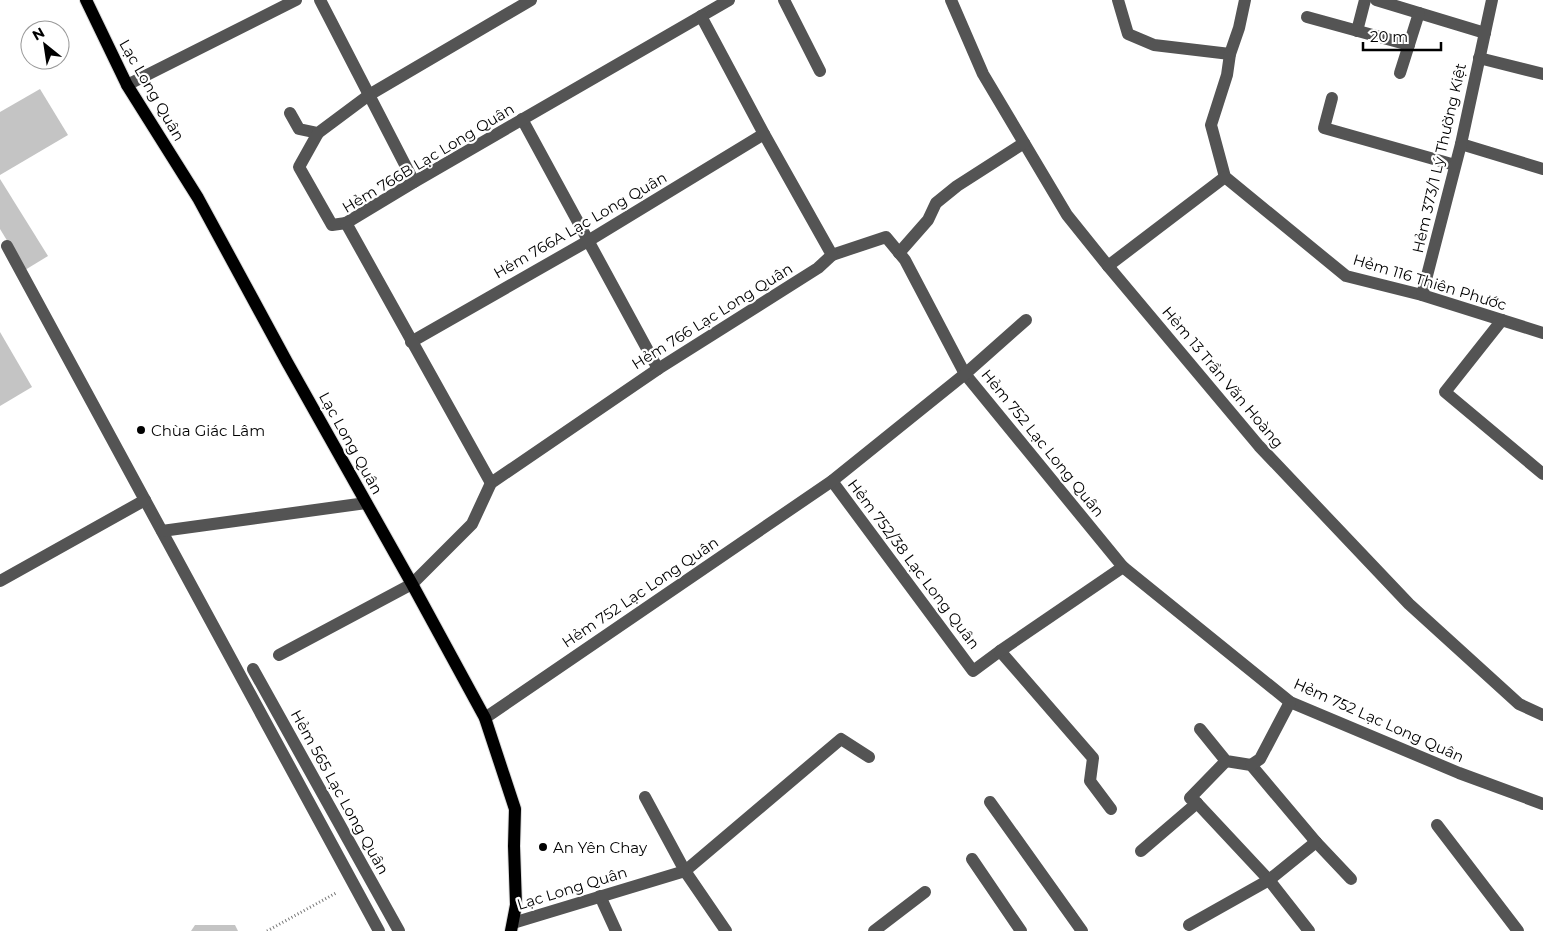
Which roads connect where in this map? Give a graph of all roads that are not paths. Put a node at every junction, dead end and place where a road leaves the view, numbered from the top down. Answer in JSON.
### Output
{"nodes":[{"id":1,"x":86,"y":0,"type":"edge"},
{"id":2,"x":296,"y":0,"type":"edge"},
{"id":3,"x":320,"y":0,"type":"edge"},
{"id":4,"x":531,"y":0,"type":"edge"},
{"id":5,"x":729,"y":0,"type":"edge"},
{"id":6,"x":784,"y":0,"type":"edge"},
{"id":7,"x":951,"y":0,"type":"edge"},
{"id":8,"x":1118,"y":0,"type":"edge"},
{"id":9,"x":1245,"y":0,"type":"edge"},
{"id":10,"x":1365,"y":0,"type":"edge"},
{"id":11,"x":1376,"y":0,"type":"edge"},
{"id":12,"x":1492,"y":0,"type":"edge"},
{"id":13,"x":1419,"y":14,"type":"junction"},
{"id":14,"x":700,"y":16,"type":"junction"},
{"id":15,"x":1307,"y":17,"type":"dead end"},
{"id":16,"x":1356,"y":31,"type":"junction"},
{"id":17,"x":1485,"y":33,"type":"junction"},
{"id":18,"x":1408,"y":45,"type":"junction"},
{"id":19,"x":1230,"y":54,"type":"junction"},
{"id":20,"x":1479,"y":58,"type":"junction"},
{"id":21,"x":820,"y":71,"type":"dead end"},
{"id":22,"x":1400,"y":73,"type":"dead end"},
{"id":23,"x":1543,"y":74,"type":"edge"},
{"id":24,"x":128,"y":85,"type":"junction"},
{"id":25,"x":369,"y":94,"type":"junction"},
{"id":26,"x":1332,"y":98,"type":"dead end"},
{"id":27,"x":290,"y":112,"type":"dead end"},
{"id":28,"x":522,"y":119,"type":"junction"},
{"id":29,"x":318,"y":133,"type":"junction"},
{"id":30,"x":764,"y":134,"type":"junction"},
{"id":31,"x":1024,"y":143,"type":"junction"},
{"id":32,"x":1461,"y":144,"type":"junction"},
{"id":33,"x":1455,"y":165,"type":"junction"},
{"id":34,"x":1543,"y":169,"type":"edge"},
{"id":35,"x":1225,"y":178,"type":"junction"},
{"id":36,"x":414,"y":182,"type":"junction"},
{"id":37,"x":346,"y":223,"type":"junction"},
{"id":38,"x":588,"y":241,"type":"junction"},
{"id":39,"x":7,"y":246,"type":"dead end"},
{"id":40,"x":899,"y":253,"type":"junction"},
{"id":41,"x":832,"y":255,"type":"junction"},
{"id":42,"x":1108,"y":266,"type":"junction"},
{"id":43,"x":1422,"y":295,"type":"junction"},
{"id":44,"x":1026,"y":320,"type":"dead end"},
{"id":45,"x":1502,"y":320,"type":"junction"},
{"id":46,"x":1543,"y":333,"type":"edge"},
{"id":47,"x":411,"y":342,"type":"junction"},
{"id":48,"x":658,"y":369,"type":"junction"},
{"id":49,"x":965,"y":374,"type":"junction"},
{"id":50,"x":1542,"y":471,"type":"edge"},
{"id":51,"x":832,"y":481,"type":"junction"},
{"id":52,"x":492,"y":483,"type":"junction"},
{"id":53,"x":145,"y":500,"type":"junction"},
{"id":54,"x":366,"y":503,"type":"junction"},
{"id":55,"x":162,"y":531,"type":"junction"},
{"id":56,"x":1123,"y":567,"type":"junction"},
{"id":57,"x":0,"y":581,"type":"edge"},
{"id":58,"x":412,"y":584,"type":"junction"},
{"id":59,"x":1000,"y":651,"type":"junction"},
{"id":60,"x":279,"y":654,"type":"dead end"},
{"id":61,"x":253,"y":669,"type":"dead end"},
{"id":62,"x":1290,"y":702,"type":"junction"},
{"id":63,"x":1543,"y":715,"type":"edge"},
{"id":64,"x":484,"y":718,"type":"junction"},
{"id":65,"x":1200,"y":729,"type":"dead end"},
{"id":66,"x":869,"y":757,"type":"dead end"},
{"id":67,"x":1226,"y":761,"type":"junction"},
{"id":68,"x":1250,"y":765,"type":"junction"},
{"id":69,"x":645,"y":798,"type":"dead end"},
{"id":70,"x":990,"y":802,"type":"dead end"},
{"id":71,"x":1197,"y":804,"type":"junction"},
{"id":72,"x":1543,"y":804,"type":"edge"},
{"id":73,"x":1111,"y":809,"type":"dead end"},
{"id":74,"x":1437,"y":825,"type":"dead end"},
{"id":75,"x":1316,"y":842,"type":"junction"},
{"id":76,"x":1142,"y":851,"type":"dead end"},
{"id":77,"x":972,"y":859,"type":"dead end"},
{"id":78,"x":685,"y":871,"type":"junction"},
{"id":79,"x":1351,"y":879,"type":"dead end"},
{"id":80,"x":1269,"y":880,"type":"junction"},
{"id":81,"x":925,"y":892,"type":"dead end"},
{"id":82,"x":600,"y":896,"type":"junction"},
{"id":83,"x":1189,"y":925,"type":"dead end"},
{"id":84,"x":512,"y":927,"type":"edge"},
{"id":85,"x":379,"y":931,"type":"edge"},
{"id":86,"x":399,"y":931,"type":"edge"},
{"id":87,"x":616,"y":931,"type":"edge"},
{"id":88,"x":726,"y":931,"type":"edge"},
{"id":89,"x":874,"y":931,"type":"edge"},
{"id":90,"x":1021,"y":931,"type":"edge"},
{"id":91,"x":1082,"y":931,"type":"edge"},
{"id":92,"x":1309,"y":931,"type":"edge"},
{"id":93,"x":1518,"y":931,"type":"edge"}],
"edges":[{"from":1,"to":24,"type":"main road","name":"Lạc Long Quân"},
{"from":2,"to":24,"type":"street"},
{"from":3,"to":25,"type":"street"},
{"from":4,"to":25,"type":"street"},
{"from":5,"to":14,"type":"street","name":"Hẻm 766B Lạc Long Quân"},
{"from":6,"to":21,"type":"street"},
{"from":7,"to":31,"type":"street","name":"Hẻm 13 Trần Văn Hoàng"},
{"from":8,"to":19,"type":"street"},
{"from":9,"to":19,"type":"street"},
{"from":10,"to":16,"type":"street"},
{"from":11,"to":13,"type":"street"},
{"from":12,"to":17,"type":"street","name":"Hẻm 373/1 Lý Thường Kiệt"},
{"from":13,"to":17,"type":"street"},
{"from":13,"to":18,"type":"street"},
{"from":14,"to":28,"type":"street","name":"Hẻm 766B Lạc Long Quân"},
{"from":14,"to":30,"type":"street"},
{"from":15,"to":16,"type":"street"},
{"from":16,"to":18,"type":"street"},
{"from":17,"to":20,"type":"street","name":"Hẻm 373/1 Lý Thường Kiệt"},
{"from":18,"to":22,"type":"street"},
{"from":19,"to":35,"type":"street"},
{"from":20,"to":23,"type":"street"},
{"from":20,"to":32,"type":"street","name":"Hẻm 373/1 Lý Thường Kiệt"},
{"from":24,"to":54,"type":"main road","name":"Lạc Long Quân"},
{"from":25,"to":29,"type":"street"},
{"from":25,"to":36,"type":"street"},
{"from":26,"to":33,"type":"street"},
{"from":27,"to":29,"type":"street"},
{"from":28,"to":36,"type":"street","name":"Hẻm 766B Lạc Long Quân"},
{"from":28,"to":38,"type":"street"},
{"from":29,"to":37,"type":"street"},
{"from":30,"to":38,"type":"street","name":"Hẻm 766A Lạc Long Quân"},
{"from":30,"to":41,"type":"street"},
{"from":31,"to":40,"type":"street"},
{"from":31,"to":42,"type":"street","name":"Hẻm 13 Trần Văn Hoàng"},
{"from":32,"to":33,"type":"street","name":"Hẻm 373/1 Lý Thường Kiệt"},
{"from":32,"to":34,"type":"street"},
{"from":33,"to":43,"type":"street","name":"Hẻm 373/1 Lý Thường Kiệt"},
{"from":35,"to":42,"type":"street"},
{"from":35,"to":43,"type":"street","name":"Hẻm 116 Thiên Phước"},
{"from":36,"to":37,"type":"street","name":"Hẻm 766B Lạc Long Quân"},
{"from":37,"to":47,"type":"street","name":"Hẻm 766B Lạc Long Quân"},
{"from":38,"to":47,"type":"street","name":"Hẻm 766A Lạc Long Quân"},
{"from":38,"to":48,"type":"street"},
{"from":39,"to":53,"type":"street"},
{"from":40,"to":41,"type":"street"},
{"from":40,"to":49,"type":"street"},
{"from":41,"to":48,"type":"street","name":"Hẻm 766 Lạc Long Quân"},
{"from":42,"to":63,"type":"street","name":"Hẻm 13 Trần Văn Hoàng"},
{"from":43,"to":45,"type":"street","name":"Hẻm 116 Thiên Phước"},
{"from":44,"to":49,"type":"street"},
{"from":45,"to":46,"type":"street","name":"Hẻm 116 Thiên Phước"},
{"from":45,"to":50,"type":"street"},
{"from":47,"to":52,"type":"street","name":"Hẻm 766B Lạc Long Quân"},
{"from":48,"to":52,"type":"street","name":"Hẻm 766 Lạc Long Quân"},
{"from":49,"to":51,"type":"street","name":"Hẻm 752 Lạc Long Quân"},
{"from":49,"to":56,"type":"street","name":"Hẻm 752 Lạc Long Quân"},
{"from":51,"to":59,"type":"street","name":"Hẻm 752/38 Lạc Long Quân"},
{"from":51,"to":64,"type":"street","name":"Hẻm 752 Lạc Long Quân"},
{"from":52,"to":58,"type":"street","name":"Hẻm 766 Lạc Long Quân"},
{"from":53,"to":55,"type":"street"},
{"from":53,"to":57,"type":"street"},
{"from":54,"to":55,"type":"street"},
{"from":54,"to":58,"type":"main road","name":"Lạc Long Quân"},
{"from":55,"to":85,"type":"street"},
{"from":56,"to":59,"type":"street"},
{"from":56,"to":62,"type":"street","name":"Hẻm 752 Lạc Long Quân"},
{"from":58,"to":60,"type":"street","name":"Hẻm 766 Lạc Long Quân"},
{"from":58,"to":64,"type":"main road","name":"Lạc Long Quân"},
{"from":59,"to":73,"type":"street","name":"Hẻm 752/38 Lạc Long Quân"},
{"from":61,"to":86,"type":"street","name":"Hẻm 565 Lạc Long Quân"},
{"from":62,"to":68,"type":"street"},
{"from":62,"to":72,"type":"street","name":"Hẻm 752 Lạc Long Quân"},
{"from":64,"to":84,"type":"main road","name":"Lạc Long Quân"},
{"from":65,"to":67,"type":"street"},
{"from":66,"to":78,"type":"street"},
{"from":67,"to":68,"type":"street"},
{"from":67,"to":71,"type":"street"},
{"from":68,"to":75,"type":"street"},
{"from":69,"to":78,"type":"street"},
{"from":70,"to":91,"type":"street"},
{"from":71,"to":76,"type":"street"},
{"from":71,"to":80,"type":"street"},
{"from":74,"to":93,"type":"street"},
{"from":75,"to":79,"type":"street"},
{"from":75,"to":80,"type":"street"},
{"from":77,"to":90,"type":"street"},
{"from":78,"to":82,"type":"street","name":"Lạc Long Quân"},
{"from":78,"to":88,"type":"street"},
{"from":80,"to":83,"type":"street"},
{"from":80,"to":92,"type":"street"},
{"from":81,"to":89,"type":"street"},
{"from":82,"to":84,"type":"street","name":"Lạc Long Quân"},
{"from":82,"to":87,"type":"street"}]}
